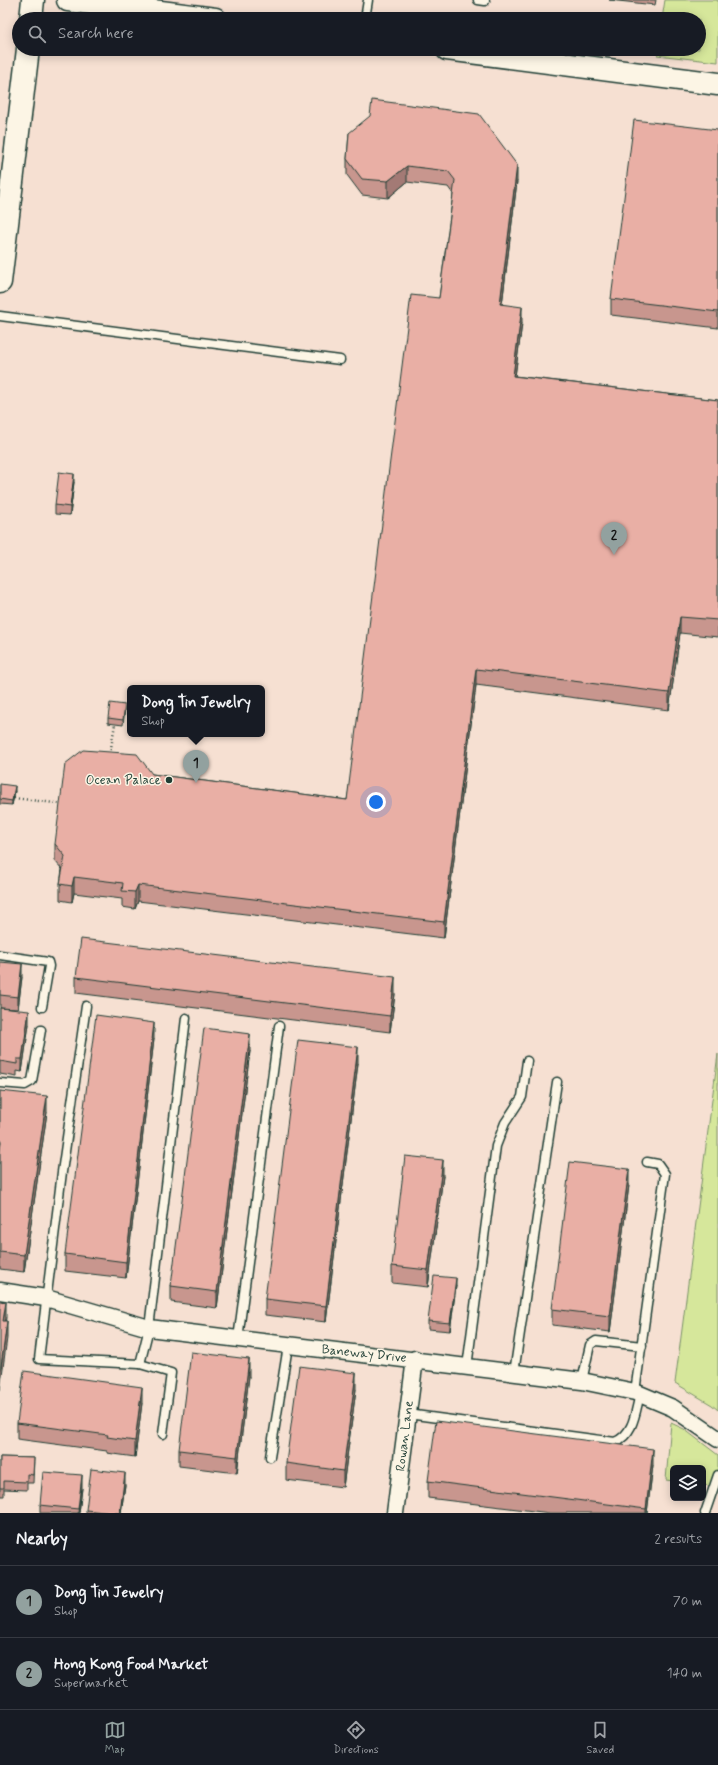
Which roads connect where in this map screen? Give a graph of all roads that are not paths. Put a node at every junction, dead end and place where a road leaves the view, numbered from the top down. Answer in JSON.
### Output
{"nodes":[{"id":1,"x":34,"y":0,"type":"edge"},
{"id":2,"x":68,"y":0,"type":"edge"},
{"id":3,"x":368,"y":0,"type":"edge"},
{"id":4,"x":32,"y":12,"type":"edge"},
{"id":5,"x":161,"y":12,"type":"edge"},
{"id":6,"x":366,"y":12,"type":"edge"},
{"id":7,"x":27,"y":56,"type":"edge"},
{"id":8,"x":501,"y":56,"type":"edge"},
{"id":9,"x":718,"y":84,"type":"edge"},
{"id":10,"x":0,"y":282,"type":"edge"},
{"id":11,"x":0,"y":316,"type":"edge"},
{"id":12,"x":340,"y":360,"type":"dead end"},
{"id":13,"x":0,"y":955,"type":"edge"},
{"id":14,"x":86,"y":1006,"type":"dead end"},
{"id":15,"x":42,"y":1007,"type":"dead end"},
{"id":16,"x":186,"y":1018,"type":"dead end"},
{"id":17,"x":279,"y":1026,"type":"dead end"},
{"id":18,"x":41,"y":1030,"type":"dead end"},
{"id":19,"x":527,"y":1061,"type":"dead end"},
{"id":20,"x":557,"y":1082,"type":"dead end"},
{"id":21,"x":0,"y":1083,"type":"edge"},
{"id":22,"x":647,"y":1162,"type":"dead end"},
{"id":23,"x":0,"y":1291,"type":"edge"},
{"id":24,"x":46,"y":1298,"type":"junction"},
{"id":25,"x":149,"y":1328,"type":"junction"},
{"id":26,"x":238,"y":1339,"type":"junction"},
{"id":27,"x":288,"y":1346,"type":"junction"},
{"id":28,"x":642,"y":1346,"type":"junction"},
{"id":29,"x":415,"y":1359,"type":"junction"},
{"id":30,"x":140,"y":1364,"type":"junction"},
{"id":31,"x":467,"y":1367,"type":"junction"},
{"id":32,"x":514,"y":1373,"type":"junction"},
{"id":33,"x":582,"y":1381,"type":"junction"},
{"id":34,"x":638,"y":1393,"type":"junction"},
{"id":35,"x":408,"y":1414,"type":"junction"},
{"id":36,"x":163,"y":1434,"type":"dead end"},
{"id":37,"x":718,"y":1439,"type":"edge"},
{"id":38,"x":270,"y":1457,"type":"dead end"},
{"id":39,"x":718,"y":1475,"type":"edge"},
{"id":40,"x":395,"y":1513,"type":"edge"},
{"id":41,"x":706,"y":1513,"type":"edge"}],
"edges":[{"from":1,"to":4,"type":"street"},
{"from":2,"to":5,"type":"street"},
{"from":3,"to":6,"type":"lane"},
{"from":7,"to":10,"type":"street"},
{"from":8,"to":9,"type":"street"},
{"from":11,"to":12,"type":"lane"},
{"from":13,"to":15,"type":"lane"},
{"from":14,"to":24,"type":"lane"},
{"from":16,"to":25,"type":"lane"},
{"from":17,"to":26,"type":"lane"},
{"from":18,"to":21,"type":"lane"},
{"from":19,"to":31,"type":"lane"},
{"from":20,"to":32,"type":"lane"},
{"from":22,"to":28,"type":"lane"},
{"from":23,"to":24,"type":"street","name":"Baneway Drive"},
{"from":24,"to":25,"type":"street","name":"Baneway Drive"},
{"from":24,"to":30,"type":"lane"},
{"from":25,"to":26,"type":"street","name":"Baneway Drive"},
{"from":25,"to":30,"type":"lane"},
{"from":26,"to":27,"type":"street","name":"Baneway Drive"},
{"from":27,"to":29,"type":"street","name":"Baneway Drive"},
{"from":27,"to":38,"type":"lane"},
{"from":28,"to":33,"type":"lane"},
{"from":28,"to":34,"type":"lane"},
{"from":29,"to":31,"type":"street","name":"Baneway Drive"},
{"from":29,"to":35,"type":"street","name":"Rowan Lane"},
{"from":30,"to":36,"type":"lane"},
{"from":31,"to":32,"type":"street","name":"Baneway Drive"},
{"from":32,"to":33,"type":"street","name":"Baneway Drive"},
{"from":33,"to":34,"type":"street","name":"Baneway Drive"},
{"from":34,"to":35,"type":"lane"},
{"from":34,"to":37,"type":"street","name":"Baneway Drive"},
{"from":35,"to":40,"type":"street","name":"Rowan Lane"},
{"from":39,"to":41,"type":"lane"}]}
